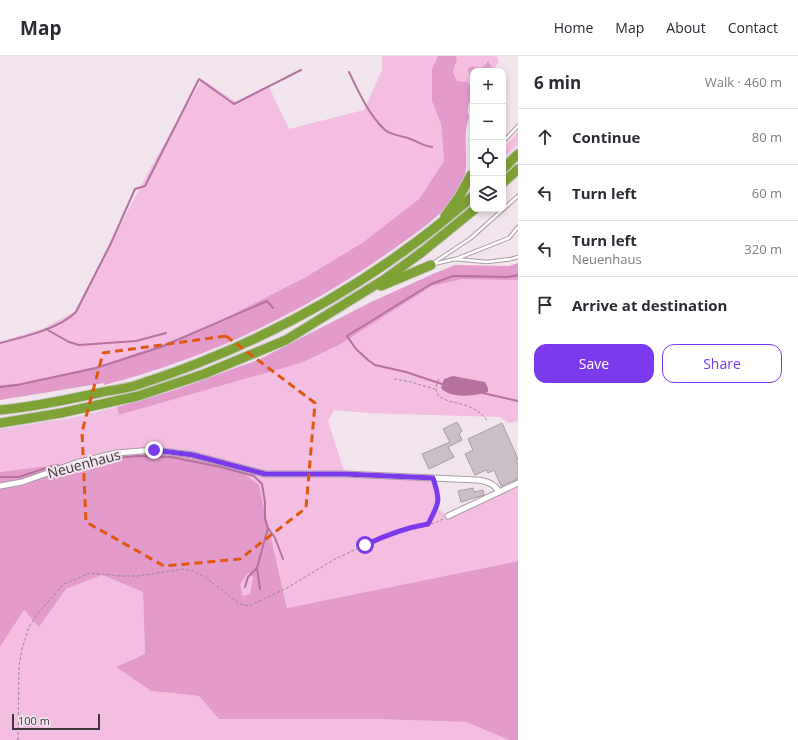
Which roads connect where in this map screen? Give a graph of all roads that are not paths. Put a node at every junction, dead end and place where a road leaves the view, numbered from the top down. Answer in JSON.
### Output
{"nodes":[{"id":1,"x":518,"y":126,"type":"edge"},
{"id":2,"x":505,"y":140,"type":"edge"},
{"id":3,"x":518,"y":154,"type":"edge"},
{"id":4,"x":506,"y":166,"type":"edge"},
{"id":5,"x":518,"y":169,"type":"edge"},
{"id":6,"x":471,"y":176,"type":"edge"},
{"id":7,"x":506,"y":180,"type":"edge"},
{"id":8,"x":518,"y":196,"type":"edge"},
{"id":9,"x":470,"y":199,"type":"edge"},
{"id":10,"x":471,"y":212,"type":"edge"},
{"id":11,"x":437,"y":227,"type":"junction"},
{"id":12,"x":518,"y":227,"type":"edge"},
{"id":13,"x":518,"y":257,"type":"edge"},
{"id":14,"x":455,"y":260,"type":"junction"},
{"id":15,"x":431,"y":265,"type":"junction"},
{"id":16,"x":359,"y":295,"type":"junction"},
{"id":17,"x":0,"y":410,"type":"edge"},
{"id":18,"x":0,"y":424,"type":"edge"},
{"id":19,"x":518,"y":483,"type":"edge"},
{"id":20,"x":0,"y":486,"type":"edge"},
{"id":21,"x":499,"y":492,"type":"junction"},
{"id":22,"x":448,"y":516,"type":"road end"}],
"edges":[{"from":1,"to":2,"type":"lane"},
{"from":3,"to":4,"type":"highway"},
{"from":5,"to":7,"type":"highway"},
{"from":6,"to":11,"type":"highway"},
{"from":8,"to":15,"type":"lane"},
{"from":9,"to":11,"type":"highway"},
{"from":10,"to":16,"type":"highway"},
{"from":11,"to":17,"type":"highway"},
{"from":12,"to":14,"type":"lane"},
{"from":13,"to":14,"type":"lane"},
{"from":14,"to":15,"type":"lane"},
{"from":15,"to":16,"type":"highway"},
{"from":16,"to":18,"type":"highway"},
{"from":19,"to":21,"type":"street"},
{"from":20,"to":21,"type":"street","name":"Neuenhaus"},
{"from":21,"to":22,"type":"street"}]}
